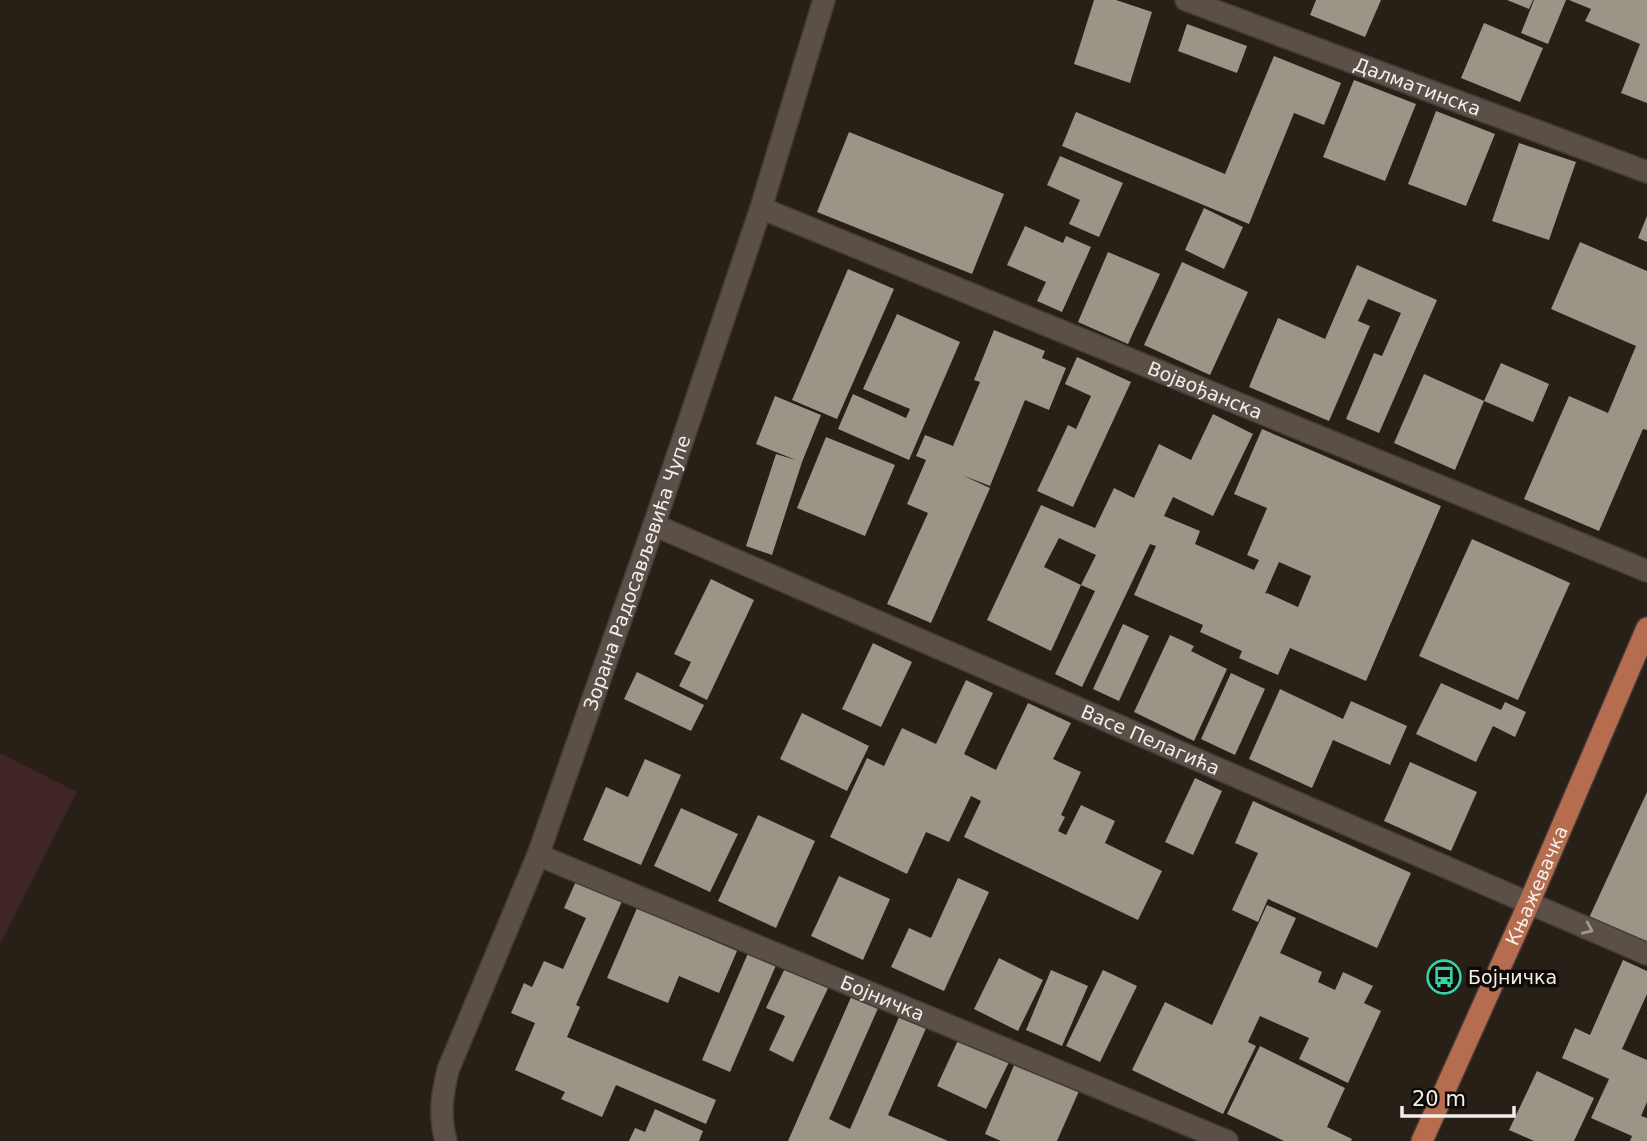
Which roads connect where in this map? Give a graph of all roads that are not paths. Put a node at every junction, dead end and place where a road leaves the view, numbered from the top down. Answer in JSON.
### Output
{"nodes":[{"id":1,"x":824,"y":0,"type":"edge"},
{"id":2,"x":1186,"y":0,"type":"edge"},
{"id":3,"x":1647,"y":172,"type":"edge"},
{"id":4,"x":761,"y":208,"type":"junction"},
{"id":5,"x":654,"y":525,"type":"junction"},
{"id":6,"x":1647,"y":571,"type":"edge"},
{"id":7,"x":1647,"y":628,"type":"edge"},
{"id":8,"x":538,"y":855,"type":"junction"},
{"id":9,"x":1529,"y":903,"type":"junction"},
{"id":10,"x":1647,"y":954,"type":"edge"},
{"id":11,"x":446,"y":1141,"type":"edge"},
{"id":12,"x":1227,"y":1141,"type":"edge"},
{"id":13,"x":1422,"y":1141,"type":"edge"}],
"edges":[{"from":1,"to":4,"type":"street","name":"Зорана Радосављевића Чупе"},
{"from":2,"to":3,"type":"street","name":"Далматинска"},
{"from":4,"to":5,"type":"street","name":"Зорана Радосављевића Чупе"},
{"from":4,"to":6,"type":"street","name":"Војвођанска"},
{"from":5,"to":8,"type":"street","name":"Зорана Радосављевића Чупе"},
{"from":5,"to":9,"type":"street","name":"Васе Пелагића"},
{"from":7,"to":9,"type":"main road","name":"Књажевачка"},
{"from":8,"to":11,"type":"street","name":"Зорана Радосављевића Чупе"},
{"from":8,"to":12,"type":"street","name":"Бојничка"},
{"from":9,"to":10,"type":"street","name":"Васе Пелагића","one_way":true},
{"from":9,"to":13,"type":"main road","name":"Књажевачка"}]}
